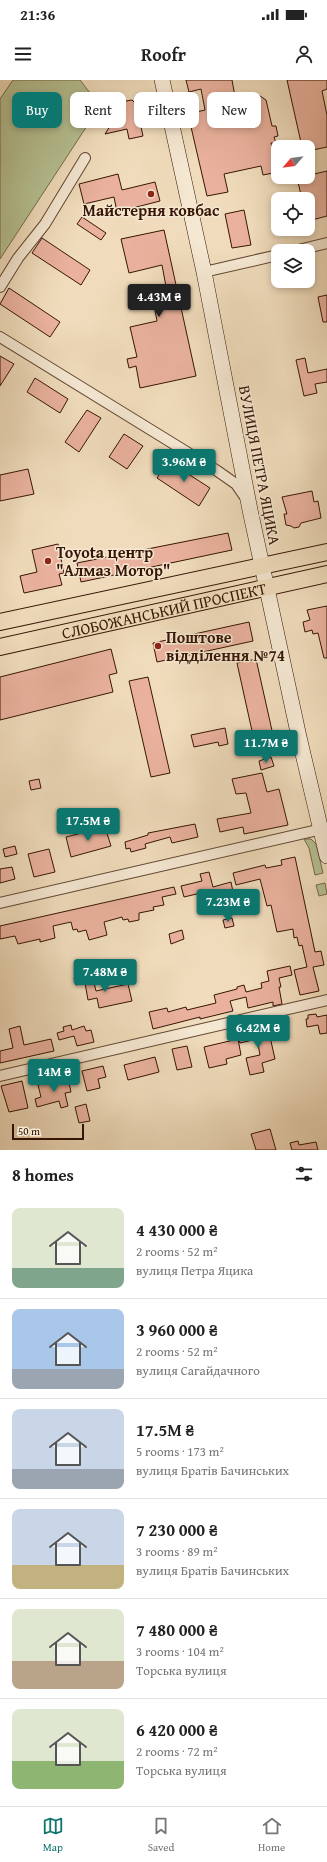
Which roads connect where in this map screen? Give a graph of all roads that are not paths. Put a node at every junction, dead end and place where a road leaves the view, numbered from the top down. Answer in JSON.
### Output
{"nodes":[{"id":1,"x":162,"y":80,"type":"edge"},
{"id":2,"x":85,"y":158,"type":"dead end"},
{"id":3,"x":327,"y":243,"type":"edge"},
{"id":4,"x":315,"y":246,"type":"edge"},
{"id":5,"x":271,"y":257,"type":"edge"},
{"id":6,"x":204,"y":272,"type":"junction"},
{"id":7,"x":0,"y":287,"type":"edge"},
{"id":8,"x":0,"y":337,"type":"edge"},
{"id":9,"x":248,"y":501,"type":"junction"},
{"id":10,"x":327,"y":552,"type":"edge"},
{"id":11,"x":262,"y":566,"type":"junction"},
{"id":12,"x":327,"y":574,"type":"edge"},
{"id":13,"x":267,"y":586,"type":"junction"},
{"id":14,"x":0,"y":622,"type":"edge"},
{"id":15,"x":0,"y":647,"type":"edge"},
{"id":16,"x":324,"y":829,"type":"edge"},
{"id":17,"x":327,"y":856,"type":"edge"},
{"id":18,"x":0,"y":903,"type":"edge"},
{"id":19,"x":327,"y":1000,"type":"edge"},
{"id":20,"x":0,"y":1076,"type":"edge"}],
"edges":[{"from":1,"to":6,"type":"street","name":"ВУЛИЦЯ ПЕТРА ЯЦИКА"},
{"from":2,"to":7,"type":"street"},
{"from":3,"to":4,"type":"street"},
{"from":5,"to":6,"type":"street"},
{"from":6,"to":9,"type":"street","name":"ВУЛИЦЯ ПЕТРА ЯЦИКА"},
{"from":8,"to":9,"type":"street"},
{"from":9,"to":11,"type":"street","name":"ВУЛИЦЯ ПЕТРА ЯЦИКА"},
{"from":10,"to":11,"type":"main road","name":"СЛОБОЖАНСЬКИЙ ПРОСПЕКТ"},
{"from":11,"to":13,"type":"street","name":"ВУЛИЦЯ ПЕТРА ЯЦИКА"},
{"from":11,"to":14,"type":"main road","name":"СЛОБОЖАНСЬКИЙ ПРОСПЕКТ"},
{"from":12,"to":13,"type":"main road","name":"СЛОБОЖАНСЬКИЙ ПРОСПЕКТ"},
{"from":13,"to":15,"type":"main road","name":"СЛОБОЖАНСЬКИЙ ПРОСПЕКТ"},
{"from":13,"to":16,"type":"street","name":"ВУЛИЦЯ ПЕТРА ЯЦИКА"},
{"from":16,"to":17,"type":"street","name":"ВУЛИЦЯ ПЕТРА ЯЦИКА"},
{"from":16,"to":18,"type":"street"},
{"from":19,"to":20,"type":"street"}]}
